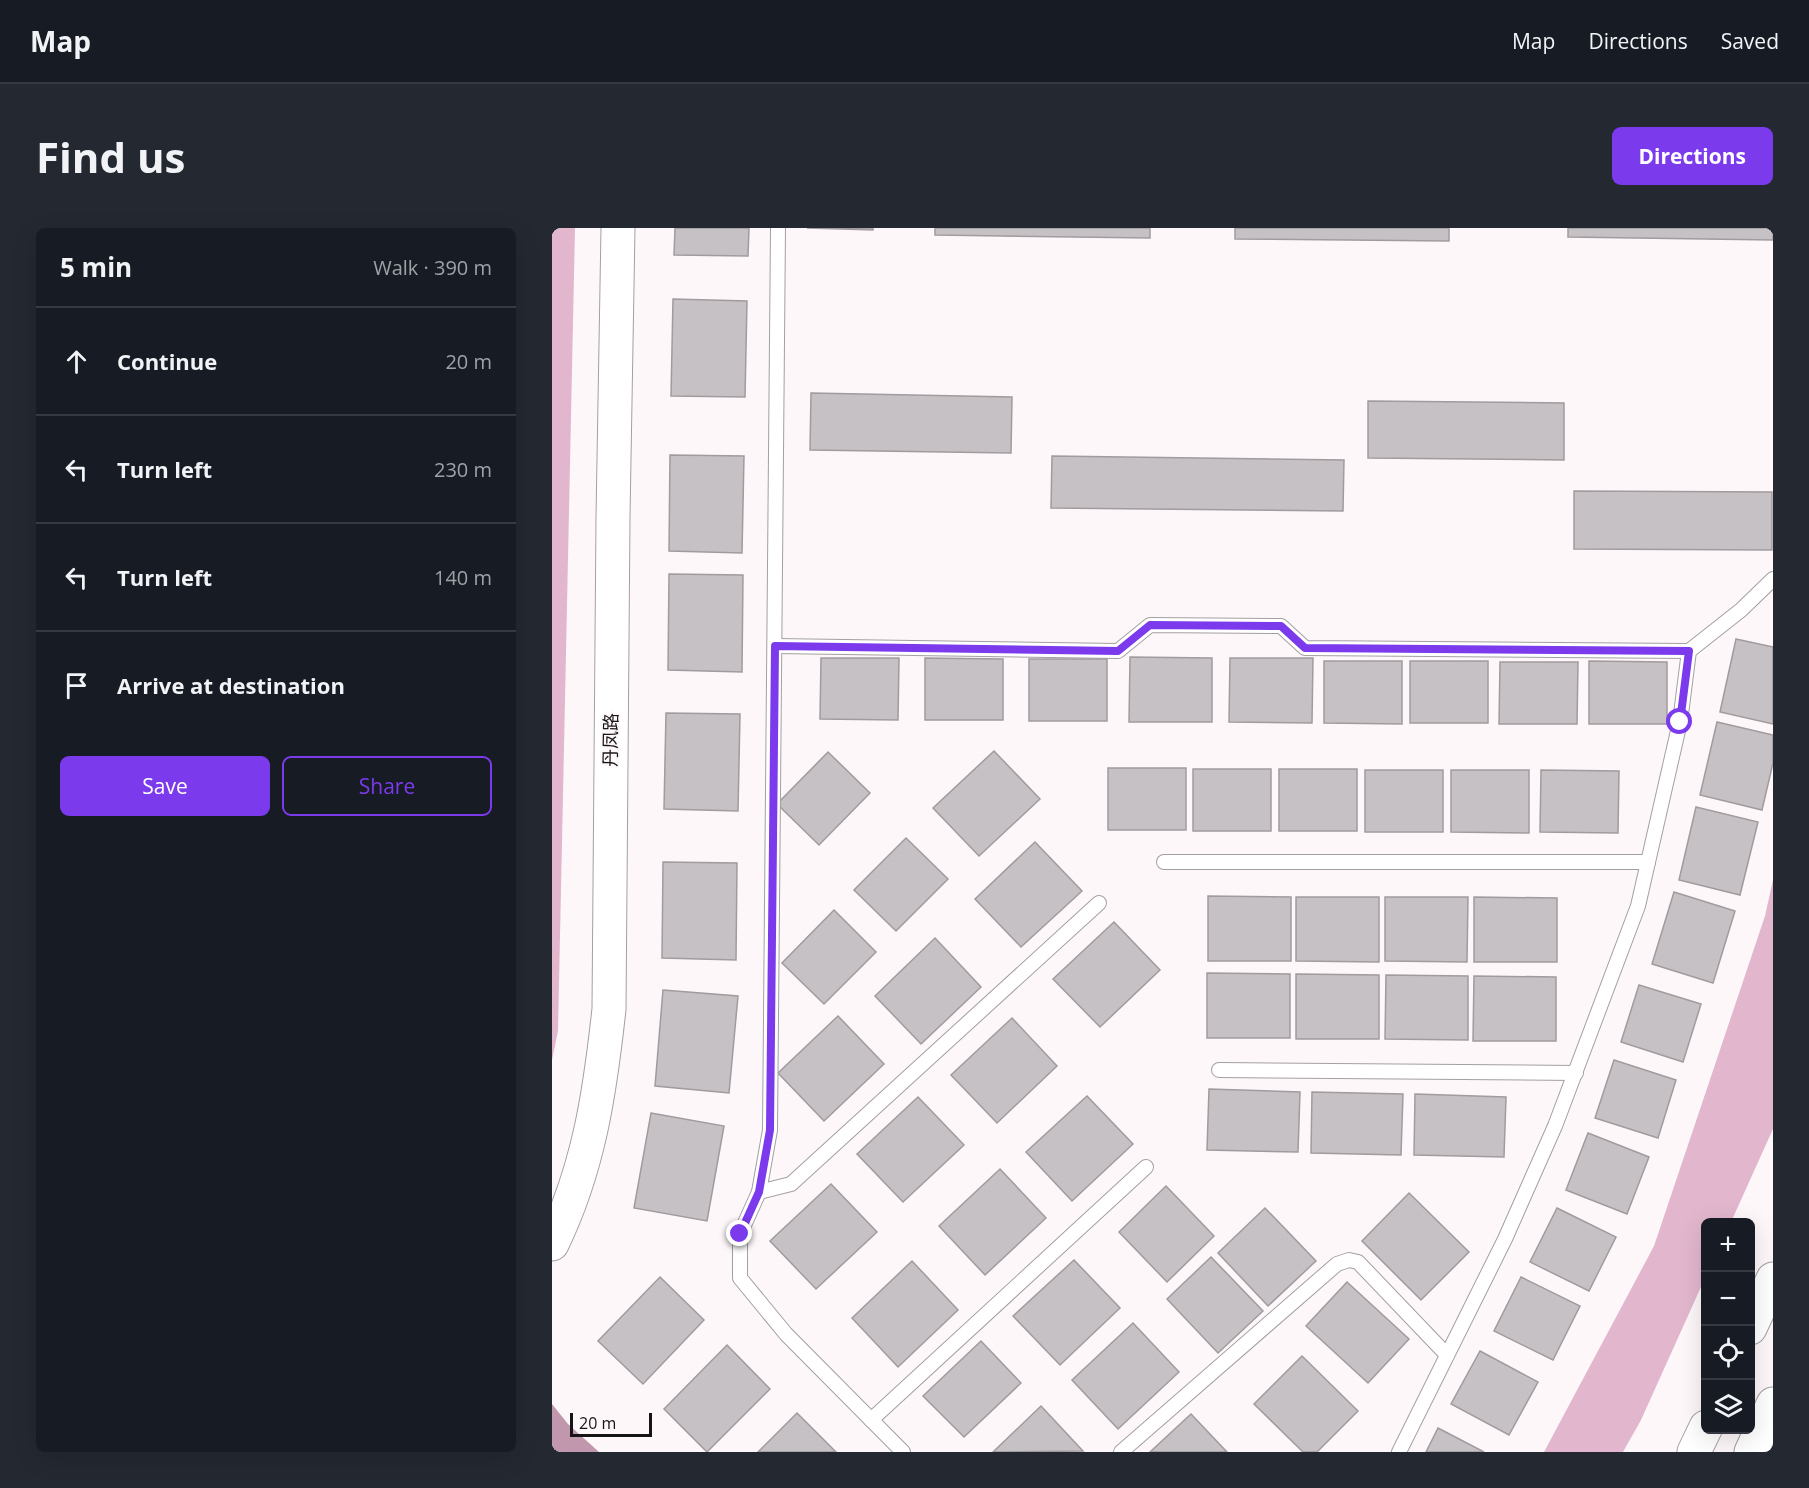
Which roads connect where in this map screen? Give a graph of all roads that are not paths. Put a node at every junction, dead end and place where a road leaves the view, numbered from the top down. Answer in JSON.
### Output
{"nodes":[{"id":1,"x":618,"y":228,"type":"edge"},
{"id":2,"x":778,"y":228,"type":"edge"},
{"id":3,"x":1773,"y":579,"type":"edge"},
{"id":4,"x":775,"y":646,"type":"junction"},
{"id":5,"x":1689,"y":651,"type":"junction"},
{"id":6,"x":1164,"y":862,"type":"dead end"},
{"id":7,"x":1648,"y":862,"type":"junction"},
{"id":8,"x":1099,"y":903,"type":"dead end"},
{"id":9,"x":1219,"y":1070,"type":"dead end"},
{"id":10,"x":1576,"y":1073,"type":"junction"},
{"id":11,"x":1146,"y":1167,"type":"dead end"},
{"id":12,"x":759,"y":1192,"type":"junction"},
{"id":13,"x":552,"y":1244,"type":"edge"},
{"id":14,"x":1773,"y":1279,"type":"edge"},
{"id":15,"x":1751,"y":1326,"type":"edge"},
{"id":16,"x":1447,"y":1355,"type":"junction"},
{"id":17,"x":1773,"y":1404,"type":"edge"},
{"id":18,"x":871,"y":1420,"type":"junction"},
{"id":19,"x":1703,"y":1434,"type":"edge"},
{"id":20,"x":903,"y":1452,"type":"edge"},
{"id":21,"x":1121,"y":1452,"type":"edge"},
{"id":22,"x":1399,"y":1452,"type":"edge"},
{"id":23,"x":1694,"y":1452,"type":"edge"},
{"id":24,"x":1751,"y":1452,"type":"edge"}],
"edges":[{"from":1,"to":13,"type":"main road","name":"丹凤路"},
{"from":2,"to":4,"type":"lane"},
{"from":3,"to":5,"type":"lane"},
{"from":4,"to":5,"type":"lane"},
{"from":4,"to":12,"type":"lane"},
{"from":5,"to":7,"type":"lane"},
{"from":6,"to":7,"type":"lane"},
{"from":7,"to":10,"type":"lane"},
{"from":8,"to":12,"type":"lane"},
{"from":9,"to":10,"type":"lane"},
{"from":10,"to":16,"type":"lane"},
{"from":11,"to":18,"type":"lane"},
{"from":12,"to":18,"type":"lane"},
{"from":14,"to":15,"type":"main road"},
{"from":16,"to":21,"type":"lane"},
{"from":16,"to":22,"type":"lane"},
{"from":17,"to":24,"type":"main road"},
{"from":18,"to":20,"type":"lane"},
{"from":19,"to":23,"type":"main road"}]}
